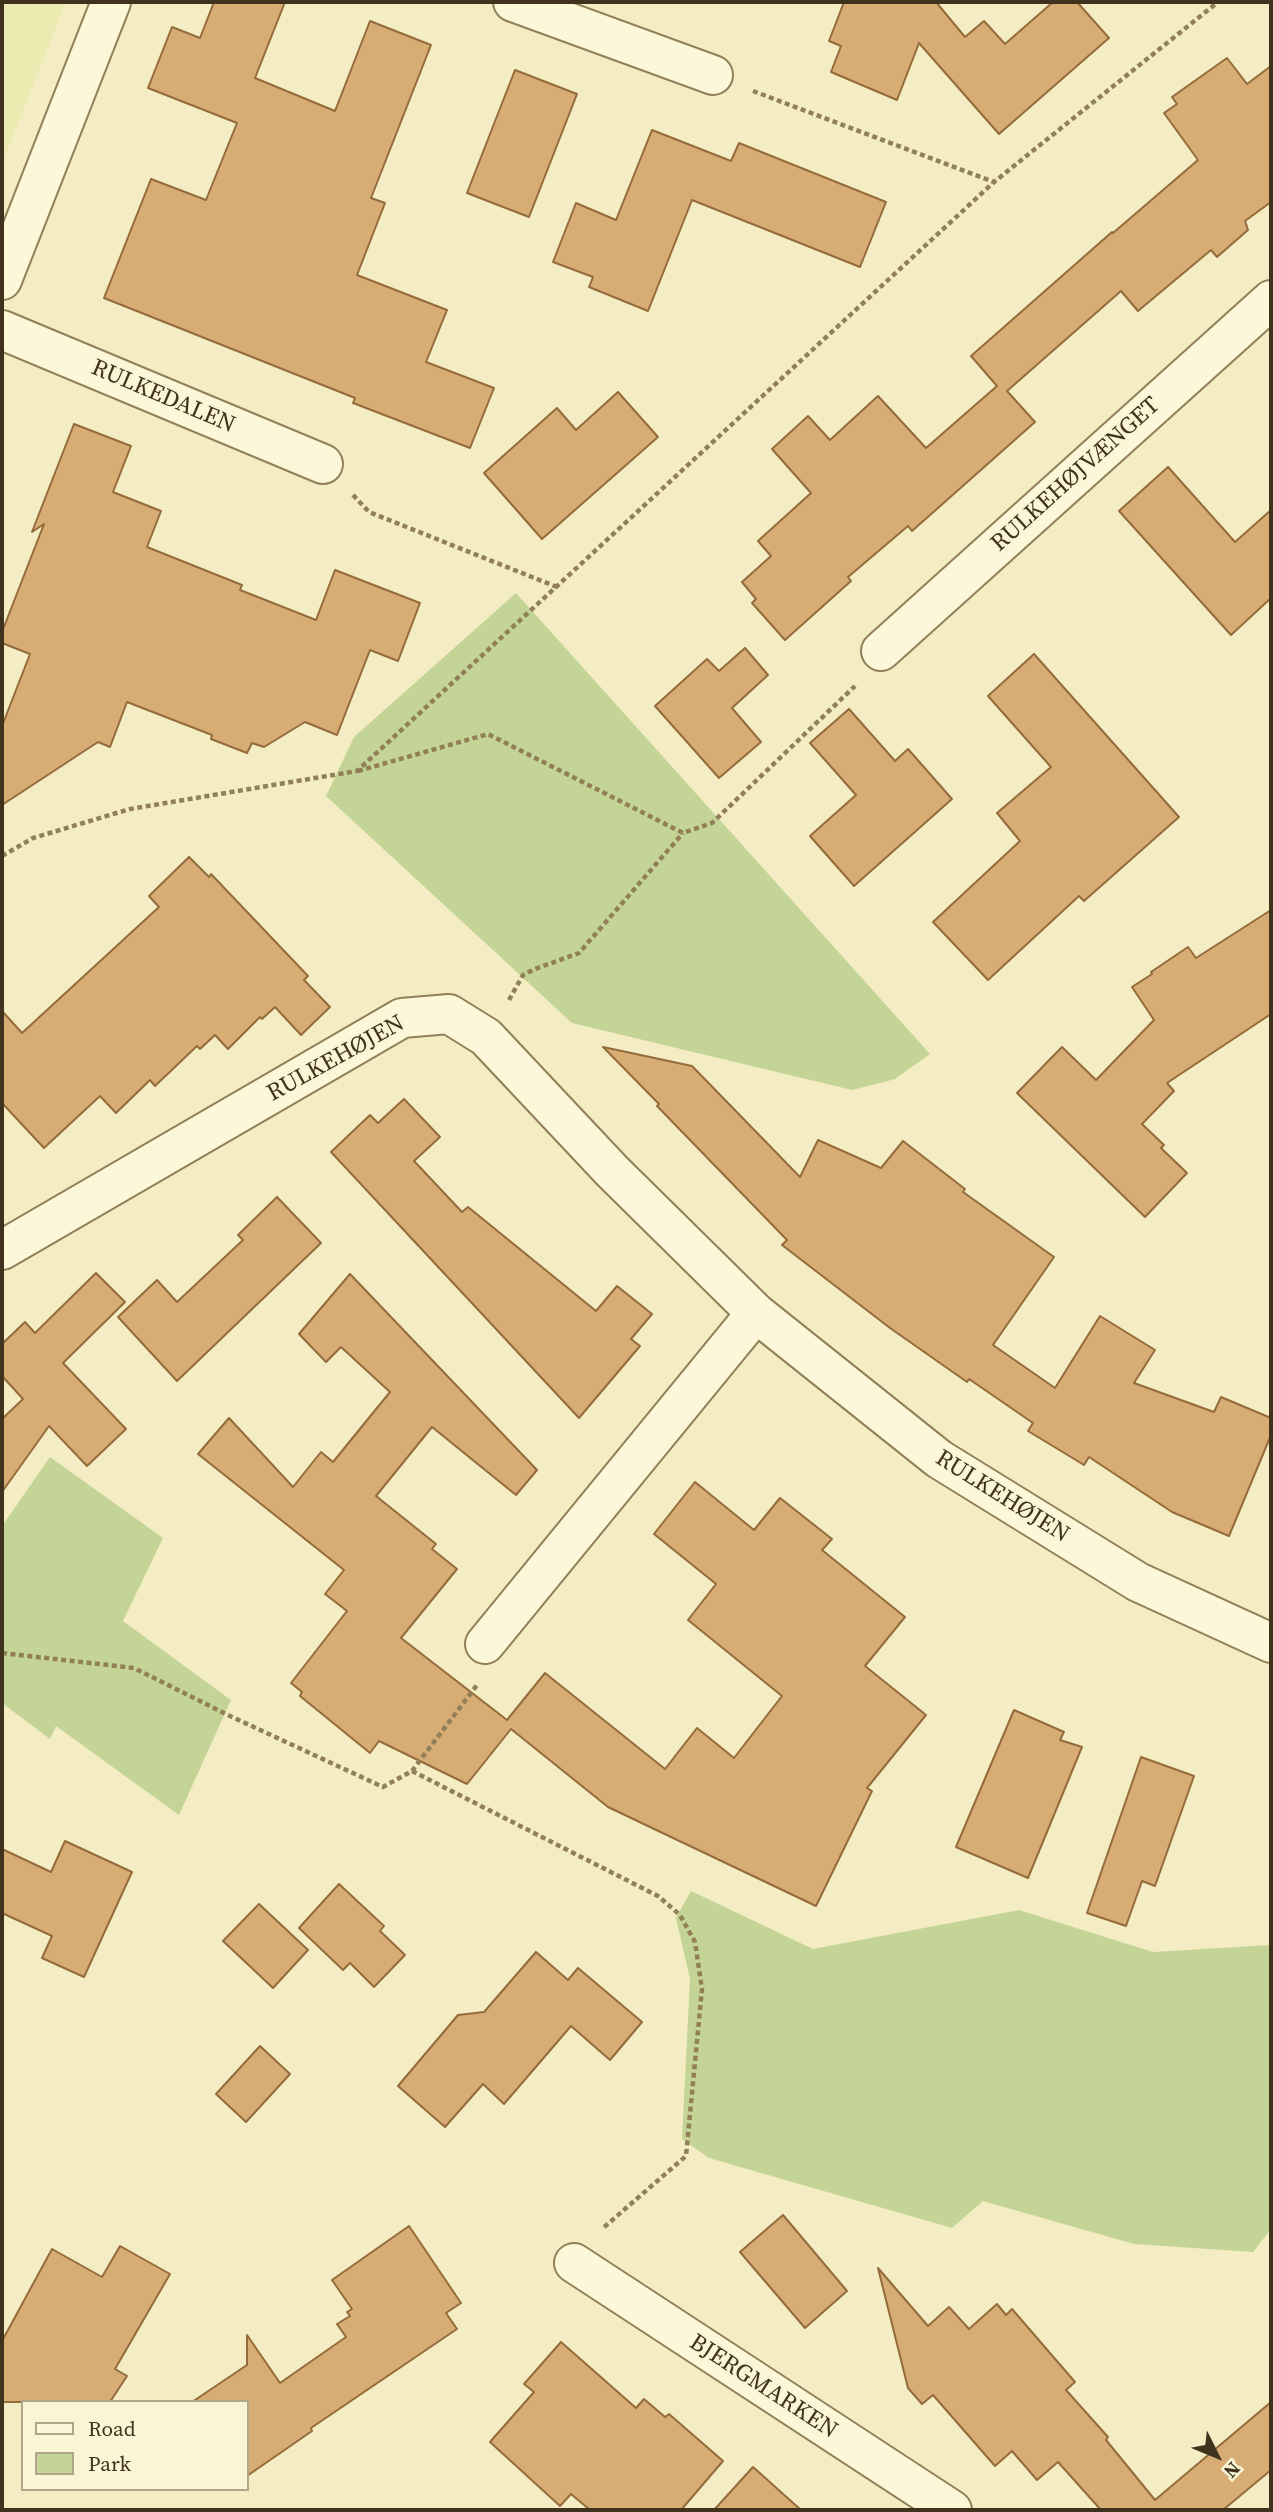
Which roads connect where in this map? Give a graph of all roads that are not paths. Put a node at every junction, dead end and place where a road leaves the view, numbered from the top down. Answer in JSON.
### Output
{"nodes":[{"id":1,"x":111,"y":2,"type":"edge"},
{"id":2,"x":513,"y":2,"type":"edge"},
{"id":3,"x":713,"y":75,"type":"road end"},
{"id":4,"x":2,"y":280,"type":"edge"},
{"id":5,"x":1271,"y":300,"type":"edge"},
{"id":6,"x":2,"y":330,"type":"edge"},
{"id":7,"x":323,"y":464,"type":"road end"},
{"id":8,"x":881,"y":651,"type":"road end"},
{"id":9,"x":2,"y":1250,"type":"edge"},
{"id":10,"x":756,"y":1313,"type":"junction"},
{"id":11,"x":1271,"y":1643,"type":"edge"},
{"id":12,"x":485,"y":1644,"type":"road end"},
{"id":13,"x":574,"y":2263,"type":"road end"},
{"id":14,"x":952,"y":2510,"type":"edge"}],
"edges":[{"from":1,"to":4,"type":"street"},
{"from":2,"to":3,"type":"street"},
{"from":5,"to":8,"type":"street","name":"RULKEHØJVÆNGET"},
{"from":6,"to":7,"type":"street","name":"RULKEDALEN"},
{"from":9,"to":10,"type":"street","name":"RULKEHØJEN"},
{"from":10,"to":11,"type":"street","name":"RULKEHØJEN"},
{"from":10,"to":12,"type":"street"},
{"from":13,"to":14,"type":"street","name":"BJERGMARKEN"}]}
